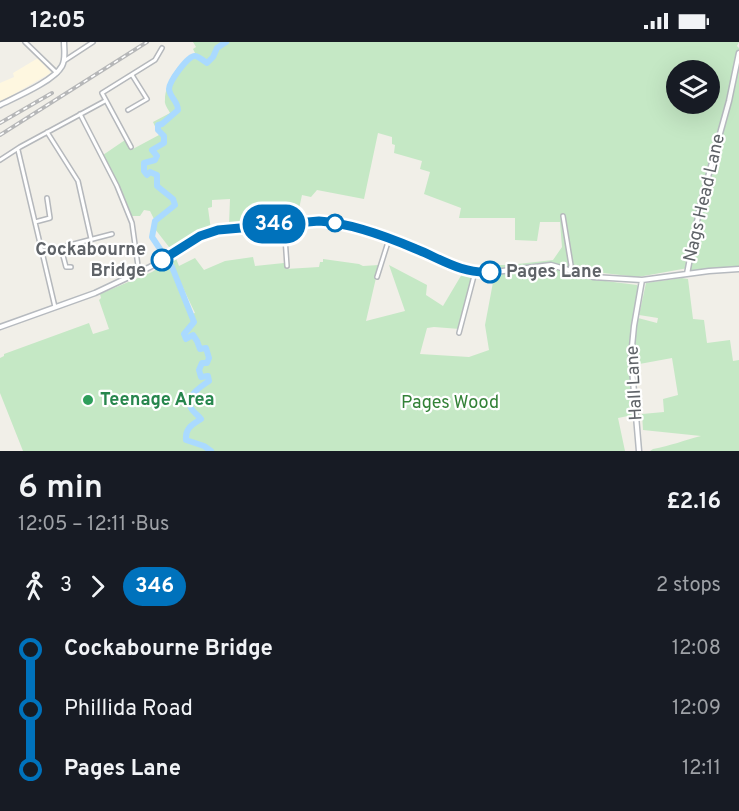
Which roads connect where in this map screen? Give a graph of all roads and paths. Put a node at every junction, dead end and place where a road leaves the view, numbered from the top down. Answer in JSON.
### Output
{"nodes":[{"id":1,"x":25,"y":42,"type":"edge"},
{"id":2,"x":64,"y":42,"type":"edge"},
{"id":3,"x":93,"y":42,"type":"edge"},
{"id":4,"x":162,"y":48,"type":"dead end"},
{"id":5,"x":739,"y":53,"type":"edge"},
{"id":6,"x":63,"y":63,"type":"junction"},
{"id":7,"x":57,"y":72,"type":"junction"},
{"id":8,"x":132,"y":75,"type":"junction"},
{"id":9,"x":106,"y":100,"type":"junction"},
{"id":10,"x":0,"y":105,"type":"edge"},
{"id":11,"x":128,"y":110,"type":"dead end"},
{"id":12,"x":80,"y":114,"type":"junction"},
{"id":13,"x":47,"y":132,"type":"junction"},
{"id":14,"x":131,"y":147,"type":"dead end"},
{"id":15,"x":18,"y":150,"type":"junction"},
{"id":16,"x":0,"y":160,"type":"edge"},
{"id":17,"x":47,"y":198,"type":"dead end"},
{"id":18,"x":563,"y":216,"type":"dead end"},
{"id":19,"x":35,"y":222,"type":"junction"},
{"id":20,"x":284,"y":223,"type":"junction"},
{"id":21,"x":112,"y":234,"type":"dead end"},
{"id":22,"x":389,"y":238,"type":"junction"},
{"id":23,"x":91,"y":239,"type":"junction"},
{"id":24,"x":61,"y":248,"type":"junction"},
{"id":25,"x":43,"y":252,"type":"junction"},
{"id":26,"x":287,"y":266,"type":"dead end"},
{"id":27,"x":71,"y":267,"type":"dead end"},
{"id":28,"x":570,"y":267,"type":"junction"},
{"id":29,"x":739,"y":269,"type":"edge"},
{"id":30,"x":475,"y":272,"type":"junction"},
{"id":31,"x":139,"y":273,"type":"junction"},
{"id":32,"x":687,"y":273,"type":"junction"},
{"id":33,"x":377,"y":277,"type":"dead end"},
{"id":34,"x":642,"y":280,"type":"junction"},
{"id":35,"x":55,"y":307,"type":"junction"},
{"id":36,"x":0,"y":327,"type":"edge"},
{"id":37,"x":459,"y":333,"type":"dead end"},
{"id":38,"x":639,"y":451,"type":"edge"}],
"edges":[{"from":1,"to":7,"type":"street"},
{"from":2,"to":6,"type":"street"},
{"from":3,"to":6,"type":"street"},
{"from":4,"to":8,"type":"street"},
{"from":5,"to":32,"type":"street","name":"Nags Head Lane"},
{"from":6,"to":7,"type":"street"},
{"from":7,"to":10,"type":"street"},
{"from":8,"to":9,"type":"street"},
{"from":8,"to":11,"type":"street"},
{"from":9,"to":12,"type":"street"},
{"from":9,"to":14,"type":"street"},
{"from":12,"to":13,"type":"street"},
{"from":12,"to":31,"type":"street"},
{"from":13,"to":15,"type":"street"},
{"from":13,"to":23,"type":"street"},
{"from":15,"to":16,"type":"street"},
{"from":15,"to":19,"type":"street"},
{"from":17,"to":19,"type":"street"},
{"from":18,"to":28,"type":"street"},
{"from":19,"to":25,"type":"street"},
{"from":20,"to":22,"type":"street"},
{"from":20,"to":26,"type":"street"},
{"from":20,"to":31,"type":"street"},
{"from":21,"to":23,"type":"street"},
{"from":22,"to":30,"type":"street"},
{"from":22,"to":33,"type":"street"},
{"from":23,"to":24,"type":"street"},
{"from":24,"to":25,"type":"street"},
{"from":24,"to":27,"type":"street"},
{"from":25,"to":35,"type":"street"},
{"from":28,"to":30,"type":"street"},
{"from":28,"to":34,"type":"street"},
{"from":29,"to":32,"type":"street"},
{"from":30,"to":37,"type":"street"},
{"from":31,"to":35,"type":"street"},
{"from":32,"to":34,"type":"street"},
{"from":34,"to":38,"type":"street","name":"Hall Lane"},
{"from":35,"to":36,"type":"street"}]}
